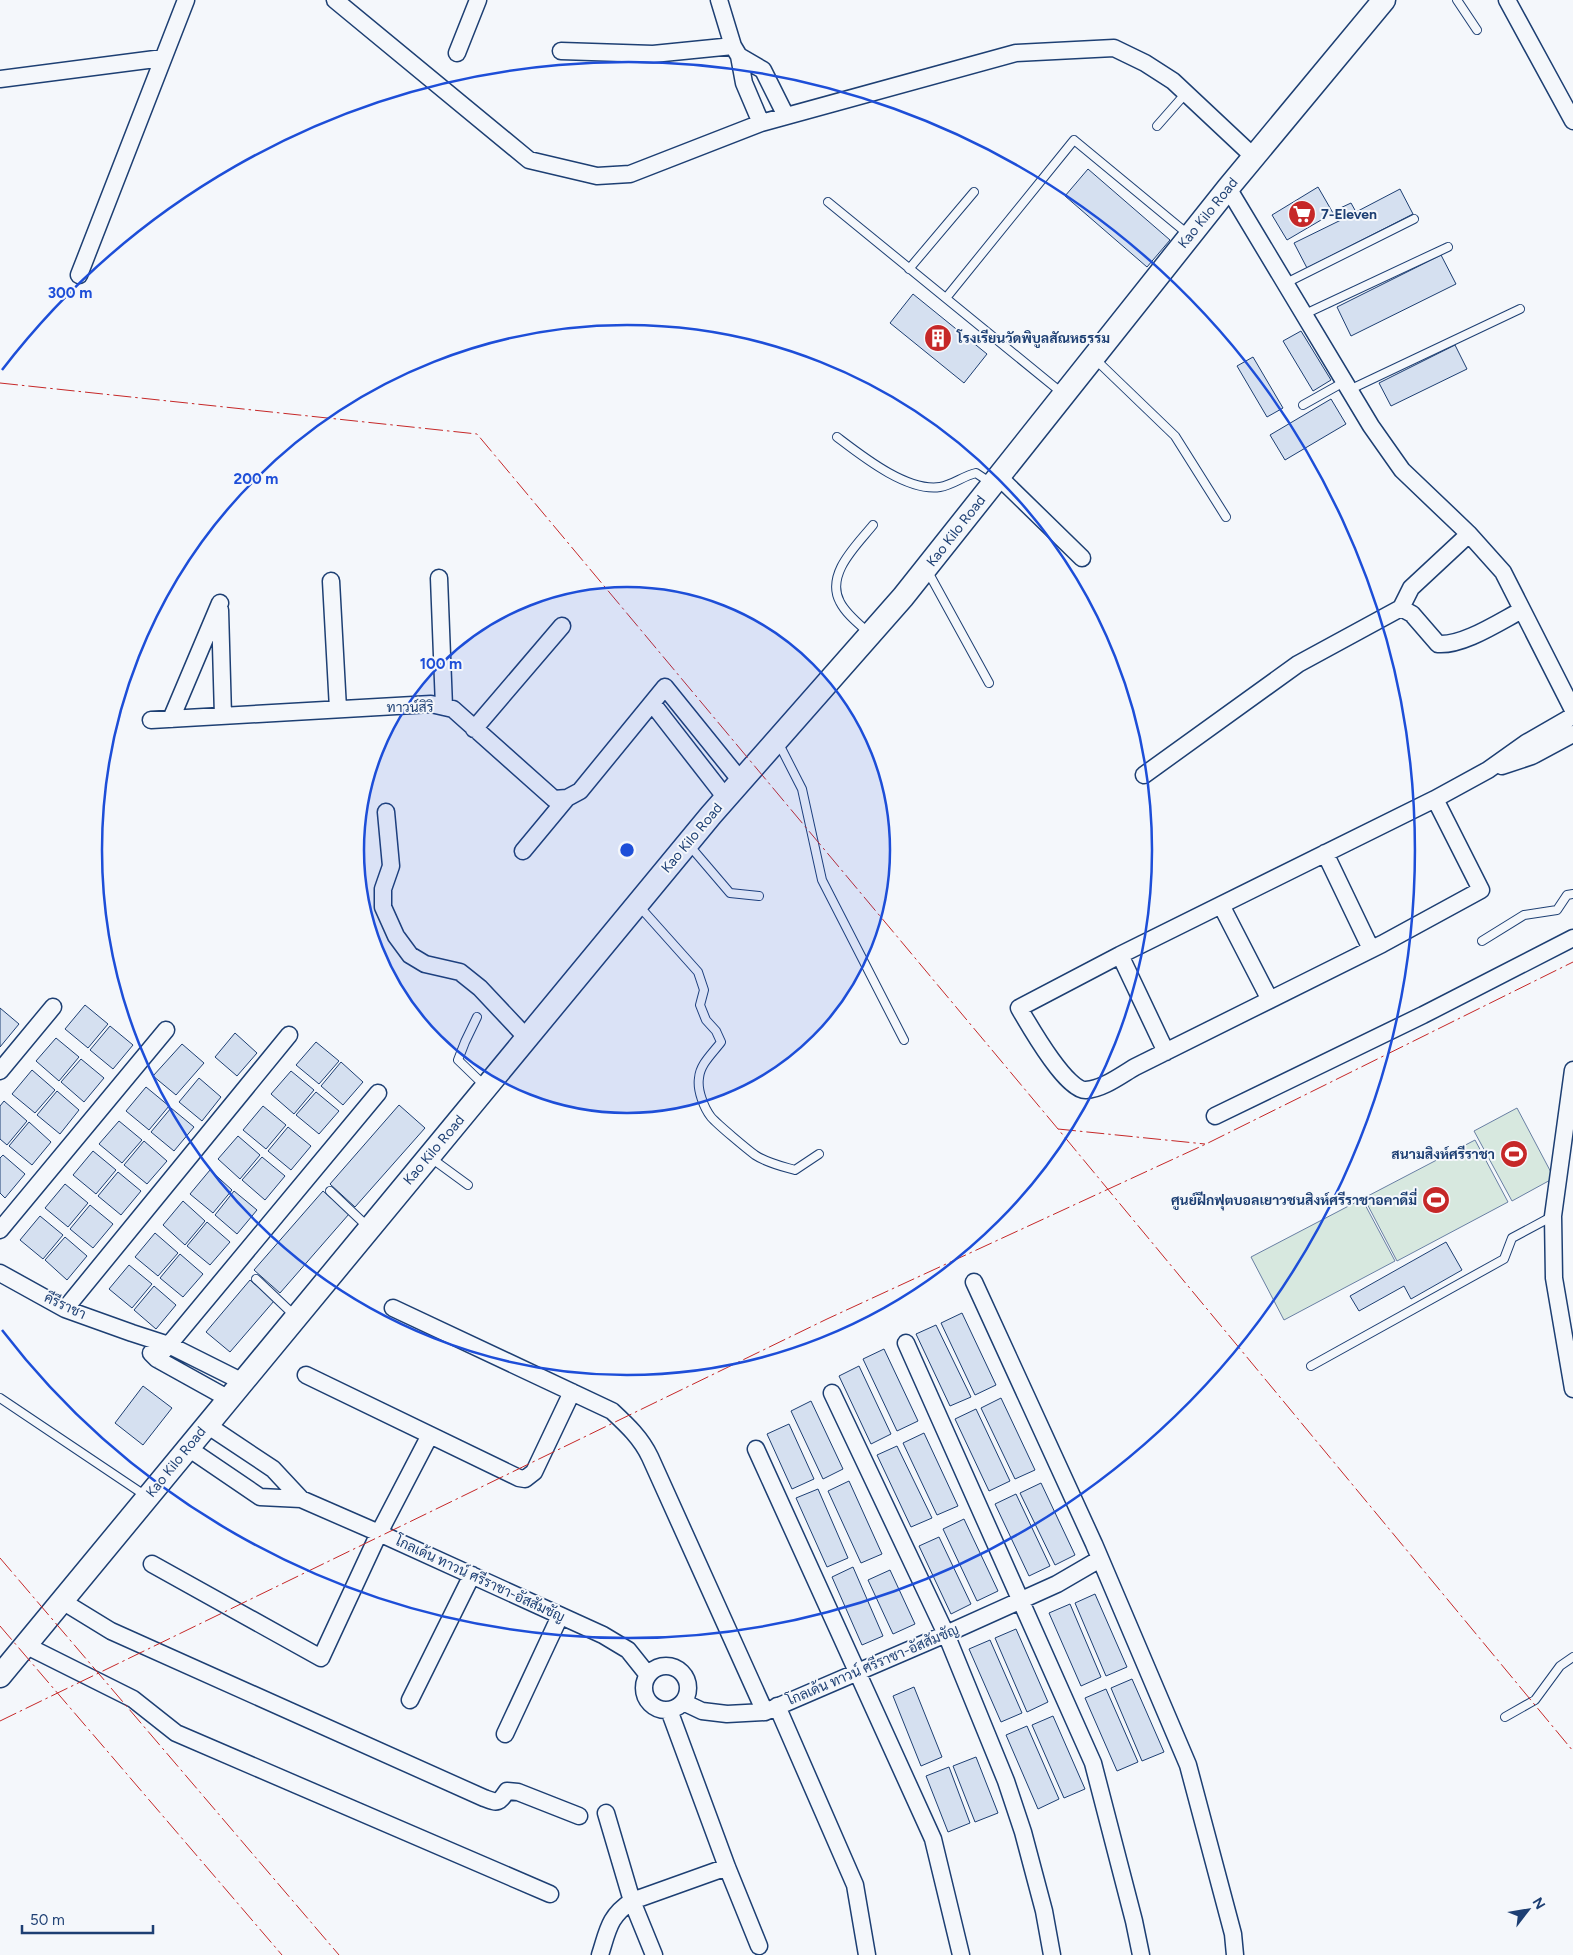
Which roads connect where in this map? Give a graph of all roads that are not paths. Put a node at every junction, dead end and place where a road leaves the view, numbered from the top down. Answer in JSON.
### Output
{"nodes":[{"id":1,"x":186,"y":0,"type":"edge"},
{"id":2,"x":335,"y":0,"type":"edge"},
{"id":3,"x":719,"y":0,"type":"edge"},
{"id":4,"x":1384,"y":0,"type":"edge"},
{"id":5,"x":1457,"y":0,"type":"edge"},
{"id":6,"x":1507,"y":0,"type":"edge"},
{"id":7,"x":472,"y":2,"type":"edge"},
{"id":8,"x":1476,"y":30,"type":"dead end"},
{"id":9,"x":561,"y":50,"type":"dead end"},
{"id":10,"x":736,"y":51,"type":"junction"},
{"id":11,"x":457,"y":53,"type":"dead end"},
{"id":12,"x":163,"y":58,"type":"junction"},
{"id":13,"x":0,"y":79,"type":"edge"},
{"id":14,"x":1186,"y":93,"type":"junction"},
{"id":15,"x":786,"y":116,"type":"junction"},
{"id":16,"x":1572,"y":118,"type":"edge"},
{"id":17,"x":761,"y":123,"type":"junction"},
{"id":18,"x":1157,"y":126,"type":"dead end"},
{"id":19,"x":1254,"y":157,"type":"junction"},
{"id":20,"x":1228,"y":188,"type":"junction"},
{"id":21,"x":974,"y":192,"type":"dead end"},
{"id":22,"x":828,"y":202,"type":"dead end"},
{"id":23,"x":1414,"y":219,"type":"dead end"},
{"id":24,"x":1190,"y":236,"type":"junction"},
{"id":25,"x":1448,"y":247,"type":"dead end"},
{"id":26,"x":909,"y":269,"type":"junction"},
{"id":27,"x":79,"y":275,"type":"dead end"},
{"id":28,"x":1286,"y":283,"type":"junction"},
{"id":29,"x":946,"y":298,"type":"junction"},
{"id":30,"x":1520,"y":309,"type":"dead end"},
{"id":31,"x":1305,"y":314,"type":"junction"},
{"id":32,"x":1093,"y":357,"type":"junction"},
{"id":33,"x":1346,"y":386,"type":"junction"},
{"id":34,"x":1064,"y":394,"type":"junction"},
{"id":35,"x":1303,"y":405,"type":"dead end"},
{"id":36,"x":837,"y":437,"type":"dead end"},
{"id":37,"x":996,"y":480,"type":"junction"},
{"id":38,"x":1226,"y":517,"type":"dead end"},
{"id":39,"x":873,"y":525,"type":"dead end"},
{"id":40,"x":1469,"y":534,"type":"junction"},
{"id":41,"x":1082,"y":558,"type":"dead end"},
{"id":42,"x":926,"y":568,"type":"junction"},
{"id":43,"x":440,"y":578,"type":"dead end"},
{"id":44,"x":331,"y":581,"type":"dead end"},
{"id":45,"x":1402,"y":608,"type":"junction"},
{"id":46,"x":1522,"y":610,"type":"junction"},
{"id":47,"x":562,"y":626,"type":"dead end"},
{"id":48,"x":870,"y":635,"type":"junction"},
{"id":49,"x":990,"y":684,"type":"dead end"},
{"id":50,"x":652,"y":703,"type":"junction"},
{"id":51,"x":444,"y":707,"type":"junction"},
{"id":52,"x":338,"y":709,"type":"junction"},
{"id":53,"x":1573,"y":710,"type":"edge"},
{"id":54,"x":223,"y":716,"type":"junction"},
{"id":55,"x":1573,"y":716,"type":"edge"},
{"id":56,"x":171,"y":719,"type":"junction"},
{"id":57,"x":151,"y":720,"type":"dead end"},
{"id":58,"x":474,"y":729,"type":"junction"},
{"id":59,"x":1573,"y":734,"type":"edge"},
{"id":60,"x":777,"y":740,"type":"junction"},
{"id":61,"x":1488,"y":770,"type":"junction"},
{"id":62,"x":1144,"y":775,"type":"dead end"},
{"id":63,"x":741,"y":781,"type":"junction"},
{"id":64,"x":568,"y":798,"type":"junction"},
{"id":65,"x":726,"y":798,"type":"junction"},
{"id":66,"x":1435,"y":799,"type":"junction"},
{"id":67,"x":386,"y":812,"type":"dead end"},
{"id":68,"x":688,"y":843,"type":"junction"},
{"id":69,"x":523,"y":851,"type":"dead end"},
{"id":70,"x":1325,"y":853,"type":"junction"},
{"id":71,"x":1573,"y":894,"type":"edge"},
{"id":72,"x":759,"y":896,"type":"dead end"},
{"id":73,"x":638,"y":904,"type":"junction"},
{"id":74,"x":1221,"y":905,"type":"junction"},
{"id":75,"x":1573,"y":938,"type":"edge"},
{"id":76,"x":1482,"y":941,"type":"dead end"},
{"id":77,"x":1371,"y":948,"type":"junction"},
{"id":78,"x":1120,"y":955,"type":"junction"},
{"id":79,"x":1270,"y":1000,"type":"junction"},
{"id":80,"x":53,"y":1007,"type":"dead end"},
{"id":81,"x":476,"y":1017,"type":"dead end"},
{"id":82,"x":166,"y":1030,"type":"dead end"},
{"id":83,"x":289,"y":1035,"type":"dead end"},
{"id":84,"x":527,"y":1038,"type":"junction"},
{"id":85,"x":904,"y":1040,"type":"dead end"},
{"id":86,"x":1166,"y":1052,"type":"junction"},
{"id":87,"x":0,"y":1070,"type":"edge"},
{"id":88,"x":1573,"y":1070,"type":"edge"},
{"id":89,"x":487,"y":1087,"type":"junction"},
{"id":90,"x":378,"y":1093,"type":"dead end"},
{"id":91,"x":1215,"y":1116,"type":"dead end"},
{"id":92,"x":819,"y":1154,"type":"dead end"},
{"id":93,"x":429,"y":1157,"type":"junction"},
{"id":94,"x":468,"y":1185,"type":"dead end"},
{"id":95,"x":330,"y":1191,"type":"dead end"},
{"id":96,"x":1553,"y":1216,"type":"junction"},
{"id":97,"x":370,"y":1229,"type":"junction"},
{"id":98,"x":0,"y":1230,"type":"edge"},
{"id":99,"x":0,"y":1273,"type":"edge"},
{"id":100,"x":256,"y":1279,"type":"dead end"},
{"id":101,"x":974,"y":1282,"type":"dead end"},
{"id":102,"x":65,"y":1308,"type":"junction"},
{"id":103,"x":393,"y":1308,"type":"dead end"},
{"id":104,"x":296,"y":1317,"type":"junction"},
{"id":105,"x":132,"y":1334,"type":"junction"},
{"id":106,"x":906,"y":1343,"type":"dead end"},
{"id":107,"x":169,"y":1345,"type":"junction"},
{"id":108,"x":157,"y":1359,"type":"junction"},
{"id":109,"x":1311,"y":1366,"type":"dead end"},
{"id":110,"x":306,"y":1374,"type":"dead end"},
{"id":111,"x":243,"y":1382,"type":"junction"},
{"id":112,"x":1573,"y":1389,"type":"edge"},
{"id":113,"x":572,"y":1392,"type":"junction"},
{"id":114,"x":832,"y":1393,"type":"dead end"},
{"id":115,"x":0,"y":1398,"type":"edge"},
{"id":116,"x":229,"y":1399,"type":"junction"},
{"id":117,"x":207,"y":1425,"type":"junction"},
{"id":118,"x":430,"y":1435,"type":"junction"},
{"id":119,"x":188,"y":1448,"type":"junction"},
{"id":120,"x":756,"y":1449,"type":"dead end"},
{"id":121,"x":148,"y":1498,"type":"junction"},
{"id":122,"x":300,"y":1499,"type":"junction"},
{"id":123,"x":379,"y":1533,"type":"junction"},
{"id":124,"x":1100,"y":1559,"type":"junction"},
{"id":125,"x":152,"y":1564,"type":"dead end"},
{"id":126,"x":472,"y":1575,"type":"junction"},
{"id":127,"x":62,"y":1600,"type":"junction"},
{"id":128,"x":1020,"y":1600,"type":"junction"},
{"id":129,"x":560,"y":1616,"type":"junction"},
{"id":130,"x":946,"y":1634,"type":"junction"},
{"id":131,"x":26,"y":1645,"type":"junction"},
{"id":132,"x":1573,"y":1657,"type":"edge"},
{"id":133,"x":857,"y":1672,"type":"junction"},
{"id":134,"x":648,"y":1675,"type":"junction"},
{"id":135,"x":0,"y":1676,"type":"edge"},
{"id":136,"x":410,"y":1700,"type":"dead end"},
{"id":137,"x":676,"y":1706,"type":"junction"},
{"id":138,"x":771,"y":1709,"type":"junction"},
{"id":139,"x":1505,"y":1716,"type":"dead end"},
{"id":140,"x":505,"y":1734,"type":"dead end"},
{"id":141,"x":606,"y":1814,"type":"dead end"},
{"id":142,"x":579,"y":1816,"type":"dead end"},
{"id":143,"x":727,"y":1867,"type":"junction"},
{"id":144,"x":550,"y":1894,"type":"dead end"},
{"id":145,"x":632,"y":1902,"type":"junction"},
{"id":146,"x":759,"y":1946,"type":"dead end"},
{"id":147,"x":600,"y":1955,"type":"edge"},
{"id":148,"x":654,"y":1955,"type":"edge"},
{"id":149,"x":867,"y":1955,"type":"edge"},
{"id":150,"x":961,"y":1955,"type":"edge"},
{"id":151,"x":1052,"y":1955,"type":"edge"},
{"id":152,"x":1141,"y":1955,"type":"edge"},
{"id":153,"x":1235,"y":1955,"type":"edge"}],
"edges":[{"from":1,"to":12,"type":"street"},
{"from":2,"to":17,"type":"street"},
{"from":3,"to":10,"type":"street"},
{"from":4,"to":19,"type":"main road","name":"Kao Kilo Road"},
{"from":5,"to":8,"type":"lane"},
{"from":6,"to":16,"type":"street"},
{"from":7,"to":11,"type":"street"},
{"from":9,"to":10,"type":"street"},
{"from":10,"to":15,"type":"street"},
{"from":10,"to":17,"type":"street"},
{"from":12,"to":13,"type":"street"},
{"from":12,"to":27,"type":"street"},
{"from":14,"to":15,"type":"street"},
{"from":14,"to":18,"type":"lane"},
{"from":14,"to":19,"type":"street"},
{"from":15,"to":17,"type":"street"},
{"from":19,"to":20,"type":"main road","name":"Kao Kilo Road"},
{"from":20,"to":24,"type":"main road","name":"Kao Kilo Road"},
{"from":20,"to":28,"type":"street"},
{"from":21,"to":26,"type":"lane"},
{"from":22,"to":26,"type":"lane"},
{"from":23,"to":28,"type":"lane"},
{"from":24,"to":29,"type":"lane"},
{"from":24,"to":32,"type":"main road","name":"Kao Kilo Road"},
{"from":25,"to":31,"type":"lane"},
{"from":26,"to":29,"type":"lane"},
{"from":28,"to":31,"type":"street"},
{"from":29,"to":34,"type":"lane"},
{"from":30,"to":33,"type":"lane"},
{"from":31,"to":33,"type":"street"},
{"from":32,"to":34,"type":"main road","name":"Kao Kilo Road"},
{"from":32,"to":38,"type":"lane"},
{"from":33,"to":35,"type":"lane"},
{"from":33,"to":40,"type":"street"},
{"from":34,"to":37,"type":"main road","name":"Kao Kilo Road"},
{"from":36,"to":37,"type":"lane"},
{"from":37,"to":41,"type":"street"},
{"from":37,"to":42,"type":"main road","name":"Kao Kilo Road"},
{"from":39,"to":48,"type":"lane"},
{"from":40,"to":45,"type":"street"},
{"from":40,"to":46,"type":"street"},
{"from":42,"to":48,"type":"main road","name":"Kao Kilo Road"},
{"from":42,"to":49,"type":"lane"},
{"from":43,"to":51,"type":"street"},
{"from":44,"to":52,"type":"street"},
{"from":45,"to":46,"type":"street"},
{"from":45,"to":62,"type":"street"},
{"from":46,"to":53,"type":"street"},
{"from":47,"to":58,"type":"street"},
{"from":48,"to":60,"type":"main road","name":"Kao Kilo Road"},
{"from":50,"to":63,"type":"street"},
{"from":50,"to":64,"type":"street"},
{"from":50,"to":65,"type":"street"},
{"from":51,"to":52,"type":"street","name":"ทาวน์สิริ"},
{"from":51,"to":58,"type":"street","name":"ทาวน์สิริ"},
{"from":52,"to":54,"type":"street","name":"ทาวน์สิริ"},
{"from":54,"to":56,"type":"street","name":"ทาวน์สิริ"},
{"from":54,"to":56,"type":"street"},
{"from":55,"to":61,"type":"street"},
{"from":56,"to":57,"type":"street","name":"ทาวน์สิริ"},
{"from":58,"to":64,"type":"street","name":"ทาวน์สิริ"},
{"from":59,"to":61,"type":"street"},
{"from":60,"to":63,"type":"main road","name":"Kao Kilo Road"},
{"from":60,"to":85,"type":"lane"},
{"from":61,"to":66,"type":"street"},
{"from":63,"to":65,"type":"main road","name":"Kao Kilo Road"},
{"from":64,"to":69,"type":"street"},
{"from":65,"to":68,"type":"main road","name":"Kao Kilo Road"},
{"from":66,"to":70,"type":"street"},
{"from":66,"to":77,"type":"street"},
{"from":67,"to":84,"type":"street"},
{"from":68,"to":72,"type":"lane"},
{"from":68,"to":73,"type":"main road","name":"Kao Kilo Road"},
{"from":70,"to":74,"type":"street"},
{"from":70,"to":77,"type":"street"},
{"from":71,"to":76,"type":"lane"},
{"from":73,"to":84,"type":"main road","name":"Kao Kilo Road"},
{"from":73,"to":92,"type":"lane"},
{"from":74,"to":78,"type":"street"},
{"from":74,"to":79,"type":"street"},
{"from":75,"to":91,"type":"street"},
{"from":77,"to":79,"type":"street"},
{"from":78,"to":86,"type":"street"},
{"from":78,"to":86,"type":"street"},
{"from":79,"to":86,"type":"street"},
{"from":80,"to":87,"type":"street"},
{"from":81,"to":89,"type":"lane"},
{"from":82,"to":98,"type":"street"},
{"from":83,"to":102,"type":"street"},
{"from":84,"to":89,"type":"main road","name":"Kao Kilo Road"},
{"from":88,"to":96,"type":"street"},
{"from":89,"to":93,"type":"main road","name":"Kao Kilo Road"},
{"from":90,"to":107,"type":"street"},
{"from":93,"to":94,"type":"lane"},
{"from":93,"to":97,"type":"main road","name":"Kao Kilo Road"},
{"from":95,"to":97,"type":"lane"},
{"from":96,"to":109,"type":"lane"},
{"from":96,"to":112,"type":"street"},
{"from":97,"to":104,"type":"main road","name":"Kao Kilo Road"},
{"from":99,"to":102,"type":"street","name":"คีรีราชา"},
{"from":100,"to":104,"type":"lane"},
{"from":101,"to":124,"type":"street"},
{"from":102,"to":105,"type":"street","name":"คีรีราชา"},
{"from":103,"to":113,"type":"street"},
{"from":104,"to":111,"type":"main road","name":"Kao Kilo Road"},
{"from":105,"to":107,"type":"street","name":"คีรีราชา"},
{"from":105,"to":108,"type":"street","name":"คีรีราชา"},
{"from":106,"to":128,"type":"street"},
{"from":107,"to":108,"type":"street"},
{"from":107,"to":111,"type":"street","name":"คีรีราชา"},
{"from":108,"to":116,"type":"street","name":"คีรีราชา"},
{"from":110,"to":118,"type":"street"},
{"from":111,"to":116,"type":"main road","name":"Kao Kilo Road"},
{"from":113,"to":118,"type":"street"},
{"from":113,"to":138,"type":"street"},
{"from":114,"to":130,"type":"street"},
{"from":115,"to":121,"type":"lane"},
{"from":116,"to":117,"type":"main road","name":"Kao Kilo Road"},
{"from":117,"to":119,"type":"main road","name":"Kao Kilo Road"},
{"from":117,"to":122,"type":"street","name":"โกลเด้น ทาวน์ ศรีราชา-อัสสัมชัญ"},
{"from":118,"to":123,"type":"street"},
{"from":119,"to":121,"type":"main road","name":"Kao Kilo Road"},
{"from":119,"to":122,"type":"street","name":"โกลเด้น ทาวน์ ศรีราชา-อัสสัมชัญ"},
{"from":120,"to":133,"type":"street"},
{"from":121,"to":127,"type":"main road","name":"Kao Kilo Road"},
{"from":122,"to":123,"type":"street","name":"โกลเด้น ทาวน์ ศรีราชา-อัสสัมชัญ"},
{"from":123,"to":125,"type":"street"},
{"from":123,"to":126,"type":"street","name":"โกลเด้น ทาวน์ ศรีราชา-อัสสัมชัญ"},
{"from":124,"to":128,"type":"street","name":"โกลเด้น ทาวน์ ศรีราชา-อัสสัมชัญ"},
{"from":124,"to":153,"type":"street"},
{"from":126,"to":129,"type":"street","name":"โกลเด้น ทาวน์ ศรีราชา-อัสสัมชัญ"},
{"from":126,"to":136,"type":"street"},
{"from":127,"to":131,"type":"main road","name":"Kao Kilo Road"},
{"from":127,"to":142,"type":"street"},
{"from":128,"to":130,"type":"street","name":"โกลเด้น ทาวน์ ศรีราชา-อัสสัมชัญ"},
{"from":128,"to":152,"type":"street"},
{"from":129,"to":134,"type":"street","name":"โกลเด้น ทาวน์ ศรีราชา-อัสสัมชัญ"},
{"from":129,"to":140,"type":"street"},
{"from":130,"to":133,"type":"street","name":"โกลเด้น ทาวน์ ศรีราชา-อัสสัมชัญ"},
{"from":130,"to":151,"type":"street"},
{"from":131,"to":135,"type":"main road","name":"Kao Kilo Road"},
{"from":131,"to":144,"type":"street"},
{"from":132,"to":139,"type":"lane"},
{"from":133,"to":138,"type":"street","name":"โกลเด้น ทาวน์ ศรีราชา-อัสสัมชัญ"},
{"from":133,"to":150,"type":"street"},
{"from":134,"to":137,"type":"street"},
{"from":134,"to":137,"type":"street"},
{"from":137,"to":138,"type":"street","name":"โกลเด้น ทาวน์ ศรีราชา-อัสสัมชัญ"},
{"from":137,"to":143,"type":"street"},
{"from":138,"to":149,"type":"street"},
{"from":141,"to":145,"type":"street"},
{"from":143,"to":145,"type":"street"},
{"from":143,"to":146,"type":"street"},
{"from":145,"to":147,"type":"street"},
{"from":145,"to":148,"type":"street"}]}
